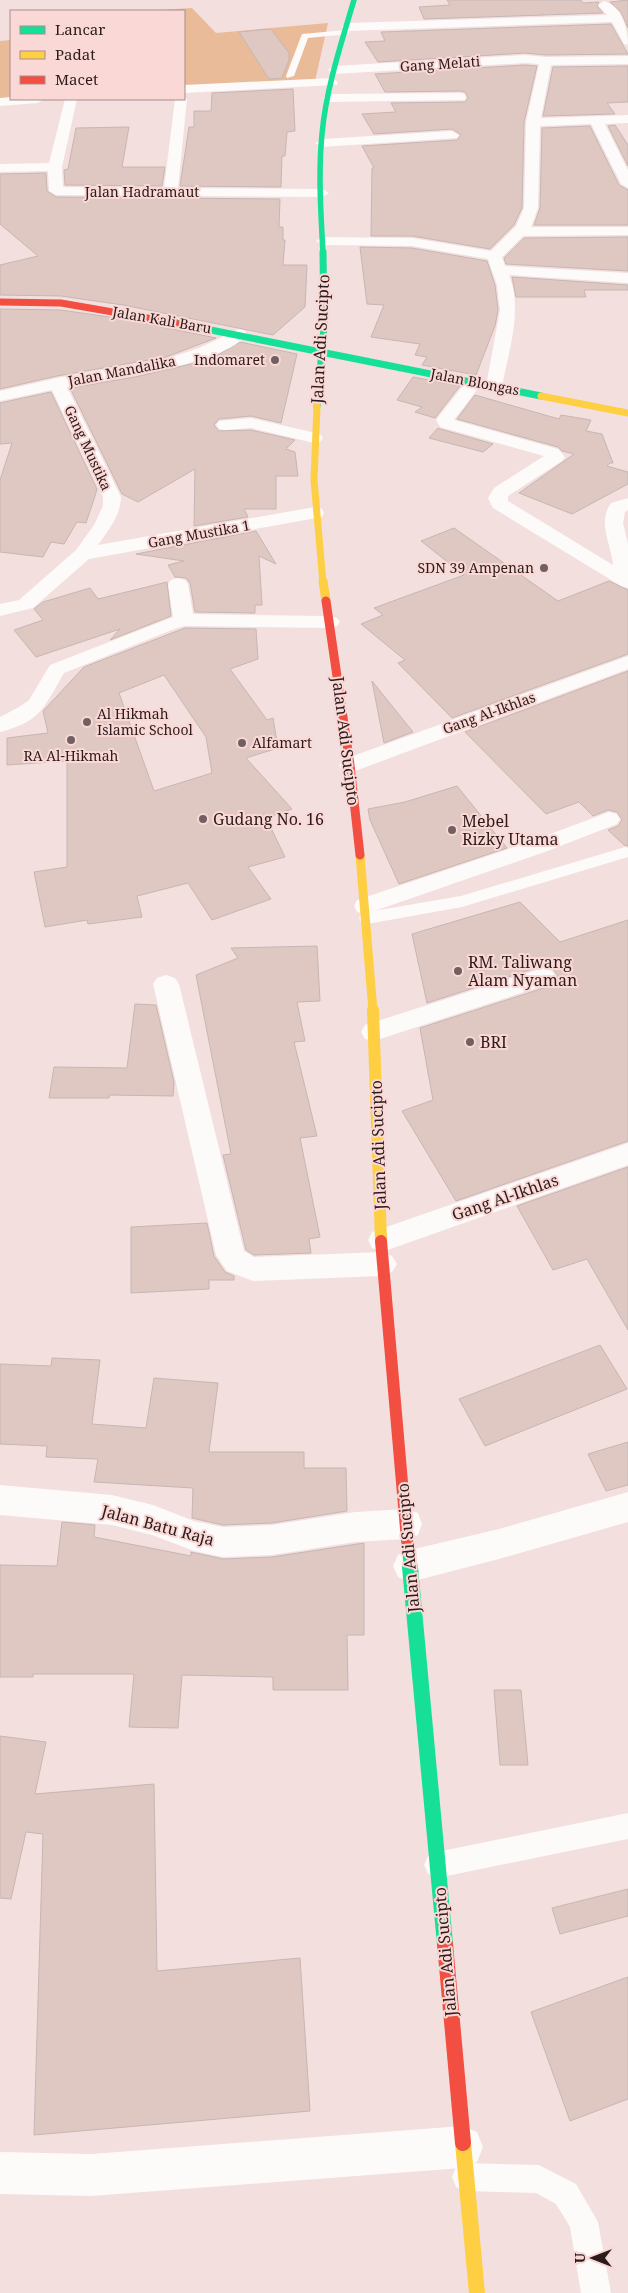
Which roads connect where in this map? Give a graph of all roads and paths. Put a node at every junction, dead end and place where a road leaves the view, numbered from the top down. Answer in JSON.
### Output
{"nodes":[{"id":1,"x":354,"y":0,"type":"edge"},
{"id":2,"x":598,"y":0,"type":"edge"},
{"id":3,"x":616,"y":18,"type":"junction"},
{"id":4,"x":346,"y":30,"type":"junction"},
{"id":5,"x":628,"y":41,"type":"edge"},
{"id":6,"x":628,"y":60,"type":"edge"},
{"id":7,"x":546,"y":61,"type":"junction"},
{"id":8,"x":290,"y":76,"type":"dead end"},
{"id":9,"x":333,"y":76,"type":"junction"},
{"id":10,"x":185,"y":88,"type":"edge"},
{"id":11,"x":329,"y":98,"type":"junction"},
{"id":12,"x":460,"y":98,"type":"dead end"},
{"id":13,"x":25,"y":100,"type":"edge"},
{"id":14,"x":71,"y":100,"type":"edge"},
{"id":15,"x":181,"y":100,"type":"edge"},
{"id":16,"x":0,"y":102,"type":"edge"},
{"id":17,"x":628,"y":119,"type":"edge"},
{"id":18,"x":596,"y":120,"type":"junction"},
{"id":19,"x":533,"y":122,"type":"junction"},
{"id":20,"x":452,"y":135,"type":"dead end"},
{"id":21,"x":322,"y":143,"type":"junction"},
{"id":22,"x":55,"y":167,"type":"junction"},
{"id":23,"x":0,"y":168,"type":"edge"},
{"id":24,"x":628,"y":184,"type":"edge"},
{"id":25,"x":171,"y":192,"type":"junction"},
{"id":26,"x":322,"y":193,"type":"junction"},
{"id":27,"x":628,"y":231,"type":"edge"},
{"id":28,"x":519,"y":232,"type":"junction"},
{"id":29,"x":323,"y":240,"type":"junction"},
{"id":30,"x":496,"y":263,"type":"junction"},
{"id":31,"x":628,"y":278,"type":"edge"},
{"id":32,"x":0,"y":302,"type":"edge"},
{"id":33,"x":239,"y":334,"type":"junction"},
{"id":34,"x":323,"y":353,"type":"junction"},
{"id":35,"x":475,"y":382,"type":"junction"},
{"id":36,"x":57,"y":383,"type":"junction"},
{"id":37,"x":494,"y":386,"type":"junction"},
{"id":38,"x":0,"y":396,"type":"edge"},
{"id":39,"x":628,"y":413,"type":"edge"},
{"id":40,"x":226,"y":426,"type":"dead end"},
{"id":41,"x":314,"y":438,"type":"junction"},
{"id":42,"x":628,"y":504,"type":"edge"},
{"id":43,"x":315,"y":513,"type":"junction"},
{"id":44,"x":83,"y":554,"type":"junction"},
{"id":45,"x":624,"y":580,"type":"edge"},
{"id":46,"x":178,"y":584,"type":"dead end"},
{"id":47,"x":0,"y":610,"type":"edge"},
{"id":48,"x":184,"y":620,"type":"junction"},
{"id":49,"x":330,"y":622,"type":"junction"},
{"id":50,"x":628,"y":662,"type":"edge"},
{"id":51,"x":0,"y":725,"type":"edge"},
{"id":52,"x":350,"y":765,"type":"junction"},
{"id":53,"x":609,"y":819,"type":"dead end"},
{"id":54,"x":625,"y":852,"type":"dead end"},
{"id":55,"x":367,"y":912,"type":"junction"},
{"id":56,"x":543,"y":977,"type":"dead end"},
{"id":57,"x":166,"y":984,"type":"dead end"},
{"id":58,"x":374,"y":1032,"type":"junction"},
{"id":59,"x":628,"y":1154,"type":"edge"},
{"id":60,"x":382,"y":1252,"type":"junction"},
{"id":61,"x":0,"y":1500,"type":"edge"},
{"id":62,"x":628,"y":1507,"type":"edge"},
{"id":63,"x":406,"y":1524,"type":"junction"},
{"id":64,"x":410,"y":1566,"type":"junction"},
{"id":65,"x":628,"y":1826,"type":"edge"},
{"id":66,"x":437,"y":1865,"type":"junction"},
{"id":67,"x":464,"y":2162,"type":"junction"},
{"id":68,"x":0,"y":2173,"type":"edge"},
{"id":69,"x":477,"y":2293,"type":"edge"},
{"id":70,"x":596,"y":2293,"type":"edge"}],
"edges":[{"from":1,"to":4,"type":"main road","name":"Jalan Adi Sucipto"},
{"from":2,"to":3,"type":"street"},
{"from":3,"to":4,"type":"street"},
{"from":3,"to":5,"type":"street"},
{"from":4,"to":8,"type":"lane"},
{"from":4,"to":9,"type":"main road","name":"Jalan Adi Sucipto"},
{"from":6,"to":7,"type":"street","name":"Gang Melati"},
{"from":7,"to":9,"type":"street","name":"Gang Melati"},
{"from":7,"to":19,"type":"street"},
{"from":9,"to":10,"type":"street","name":"Gang Melati"},
{"from":9,"to":11,"type":"main road","name":"Jalan Adi Sucipto"},
{"from":11,"to":12,"type":"street"},
{"from":11,"to":21,"type":"main road","name":"Jalan Adi Sucipto"},
{"from":13,"to":16,"type":"street"},
{"from":14,"to":22,"type":"street","name":"Jalan Hadramaut"},
{"from":15,"to":25,"type":"street"},
{"from":17,"to":18,"type":"street"},
{"from":18,"to":19,"type":"street"},
{"from":18,"to":24,"type":"street"},
{"from":19,"to":28,"type":"street"},
{"from":20,"to":21,"type":"street"},
{"from":21,"to":26,"type":"main road","name":"Jalan Adi Sucipto"},
{"from":22,"to":23,"type":"street"},
{"from":22,"to":25,"type":"street","name":"Jalan Hadramaut"},
{"from":25,"to":26,"type":"street","name":"Jalan Hadramaut"},
{"from":26,"to":29,"type":"main road","name":"Jalan Adi Sucipto"},
{"from":27,"to":28,"type":"street"},
{"from":28,"to":30,"type":"street"},
{"from":29,"to":30,"type":"street"},
{"from":29,"to":34,"type":"main road","name":"Jalan Adi Sucipto"},
{"from":30,"to":31,"type":"street"},
{"from":30,"to":37,"type":"street"},
{"from":32,"to":33,"type":"main road","name":"Jalan Kali Baru"},
{"from":33,"to":34,"type":"main road","name":"Jalan Kali Baru"},
{"from":33,"to":36,"type":"street","name":"Jalan Mandalika"},
{"from":34,"to":35,"type":"main road","name":"Jalan Blongas"},
{"from":34,"to":41,"type":"main road","name":"Jalan Adi Sucipto"},
{"from":35,"to":37,"type":"main road","name":"Jalan Blongas"},
{"from":35,"to":45,"type":"street"},
{"from":36,"to":38,"type":"street","name":"Jalan Mandalika"},
{"from":36,"to":44,"type":"street","name":"Gang Mustika"},
{"from":37,"to":39,"type":"main road","name":"Jalan Blongas"},
{"from":40,"to":41,"type":"street"},
{"from":41,"to":43,"type":"main road","name":"Jalan Adi Sucipto"},
{"from":42,"to":45,"type":"street"},
{"from":43,"to":44,"type":"street","name":"Gang Mustika 1"},
{"from":43,"to":49,"type":"main road","name":"Jalan Adi Sucipto"},
{"from":44,"to":47,"type":"street","name":"Gang Mustika"},
{"from":46,"to":48,"type":"street"},
{"from":48,"to":49,"type":"street"},
{"from":48,"to":51,"type":"street"},
{"from":49,"to":52,"type":"main road","name":"Jalan Adi Sucipto"},
{"from":50,"to":52,"type":"street","name":"Gang Al-Ikhlas"},
{"from":52,"to":55,"type":"main road","name":"Jalan Adi Sucipto"},
{"from":53,"to":55,"type":"street"},
{"from":54,"to":55,"type":"lane"},
{"from":55,"to":58,"type":"main road","name":"Jalan Adi Sucipto"},
{"from":56,"to":58,"type":"street"},
{"from":57,"to":60,"type":"street","name":"Gang Al-Ikhlas"},
{"from":58,"to":60,"type":"main road","name":"Jalan Adi Sucipto"},
{"from":59,"to":60,"type":"street","name":"Gang Al-Ikhlas"},
{"from":60,"to":63,"type":"main road","name":"Jalan Adi Sucipto"},
{"from":61,"to":63,"type":"street","name":"Jalan Batu Raja"},
{"from":62,"to":64,"type":"street"},
{"from":63,"to":64,"type":"main road","name":"Jalan Adi Sucipto"},
{"from":64,"to":66,"type":"main road","name":"Jalan Adi Sucipto"},
{"from":65,"to":66,"type":"lane"},
{"from":66,"to":67,"type":"main road","name":"Jalan Adi Sucipto"},
{"from":67,"to":68,"type":"street"},
{"from":67,"to":69,"type":"main road","name":"Jalan Adi Sucipto"},
{"from":67,"to":70,"type":"lane"}]}
